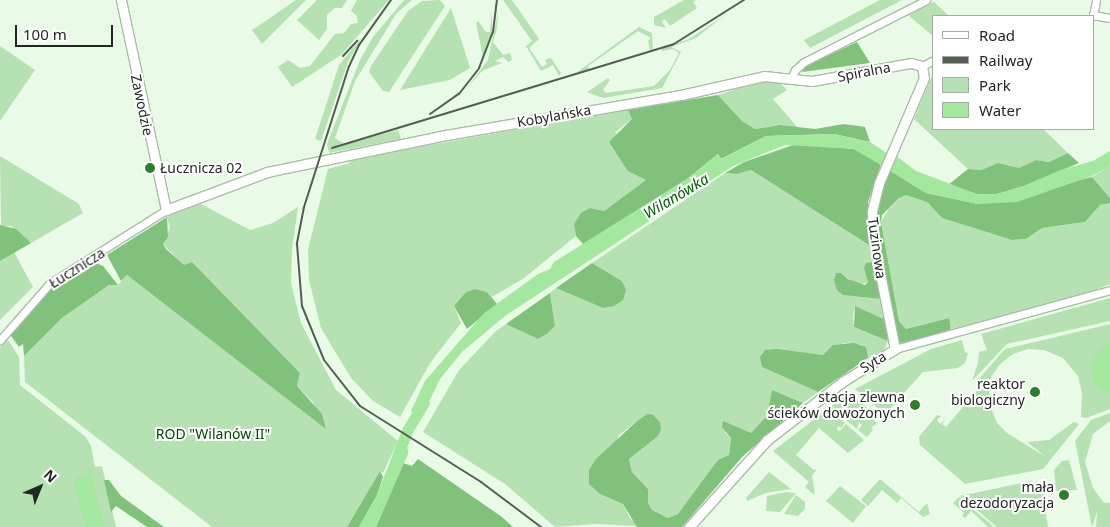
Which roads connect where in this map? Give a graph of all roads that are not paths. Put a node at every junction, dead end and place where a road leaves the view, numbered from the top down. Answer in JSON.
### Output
{"nodes":[{"id":1,"x":120,"y":0,"type":"edge"},
{"id":2,"x":926,"y":0,"type":"edge"},
{"id":3,"x":1096,"y":0,"type":"edge"},
{"id":4,"x":1093,"y":15,"type":"edge"},
{"id":5,"x":1095,"y":16,"type":"edge"},
{"id":6,"x":1110,"y":18,"type":"edge"},
{"id":7,"x":932,"y":61,"type":"edge"},
{"id":8,"x":922,"y":66,"type":"junction"},
{"id":9,"x":791,"y":79,"type":"junction"},
{"id":10,"x":166,"y":210,"type":"junction"},
{"id":11,"x":1110,"y":290,"type":"edge"},
{"id":12,"x":0,"y":340,"type":"edge"},
{"id":13,"x":895,"y":350,"type":"junction"},
{"id":14,"x":690,"y":527,"type":"edge"}],
"edges":[{"from":1,"to":10,"type":"street","name":"Zawodzie"},
{"from":2,"to":9,"type":"street"},
{"from":3,"to":4,"type":"street"},
{"from":5,"to":6,"type":"street"},
{"from":7,"to":8,"type":"street","name":"Spiralna"},
{"from":8,"to":9,"type":"street","name":"Spiralna"},
{"from":8,"to":13,"type":"street","name":"Tuzinowa"},
{"from":9,"to":10,"type":"street","name":"Kobylańska"},
{"from":10,"to":12,"type":"street","name":"Łucznicza"},
{"from":11,"to":13,"type":"street","name":"Syta"},
{"from":13,"to":14,"type":"street","name":"Syta"}]}
